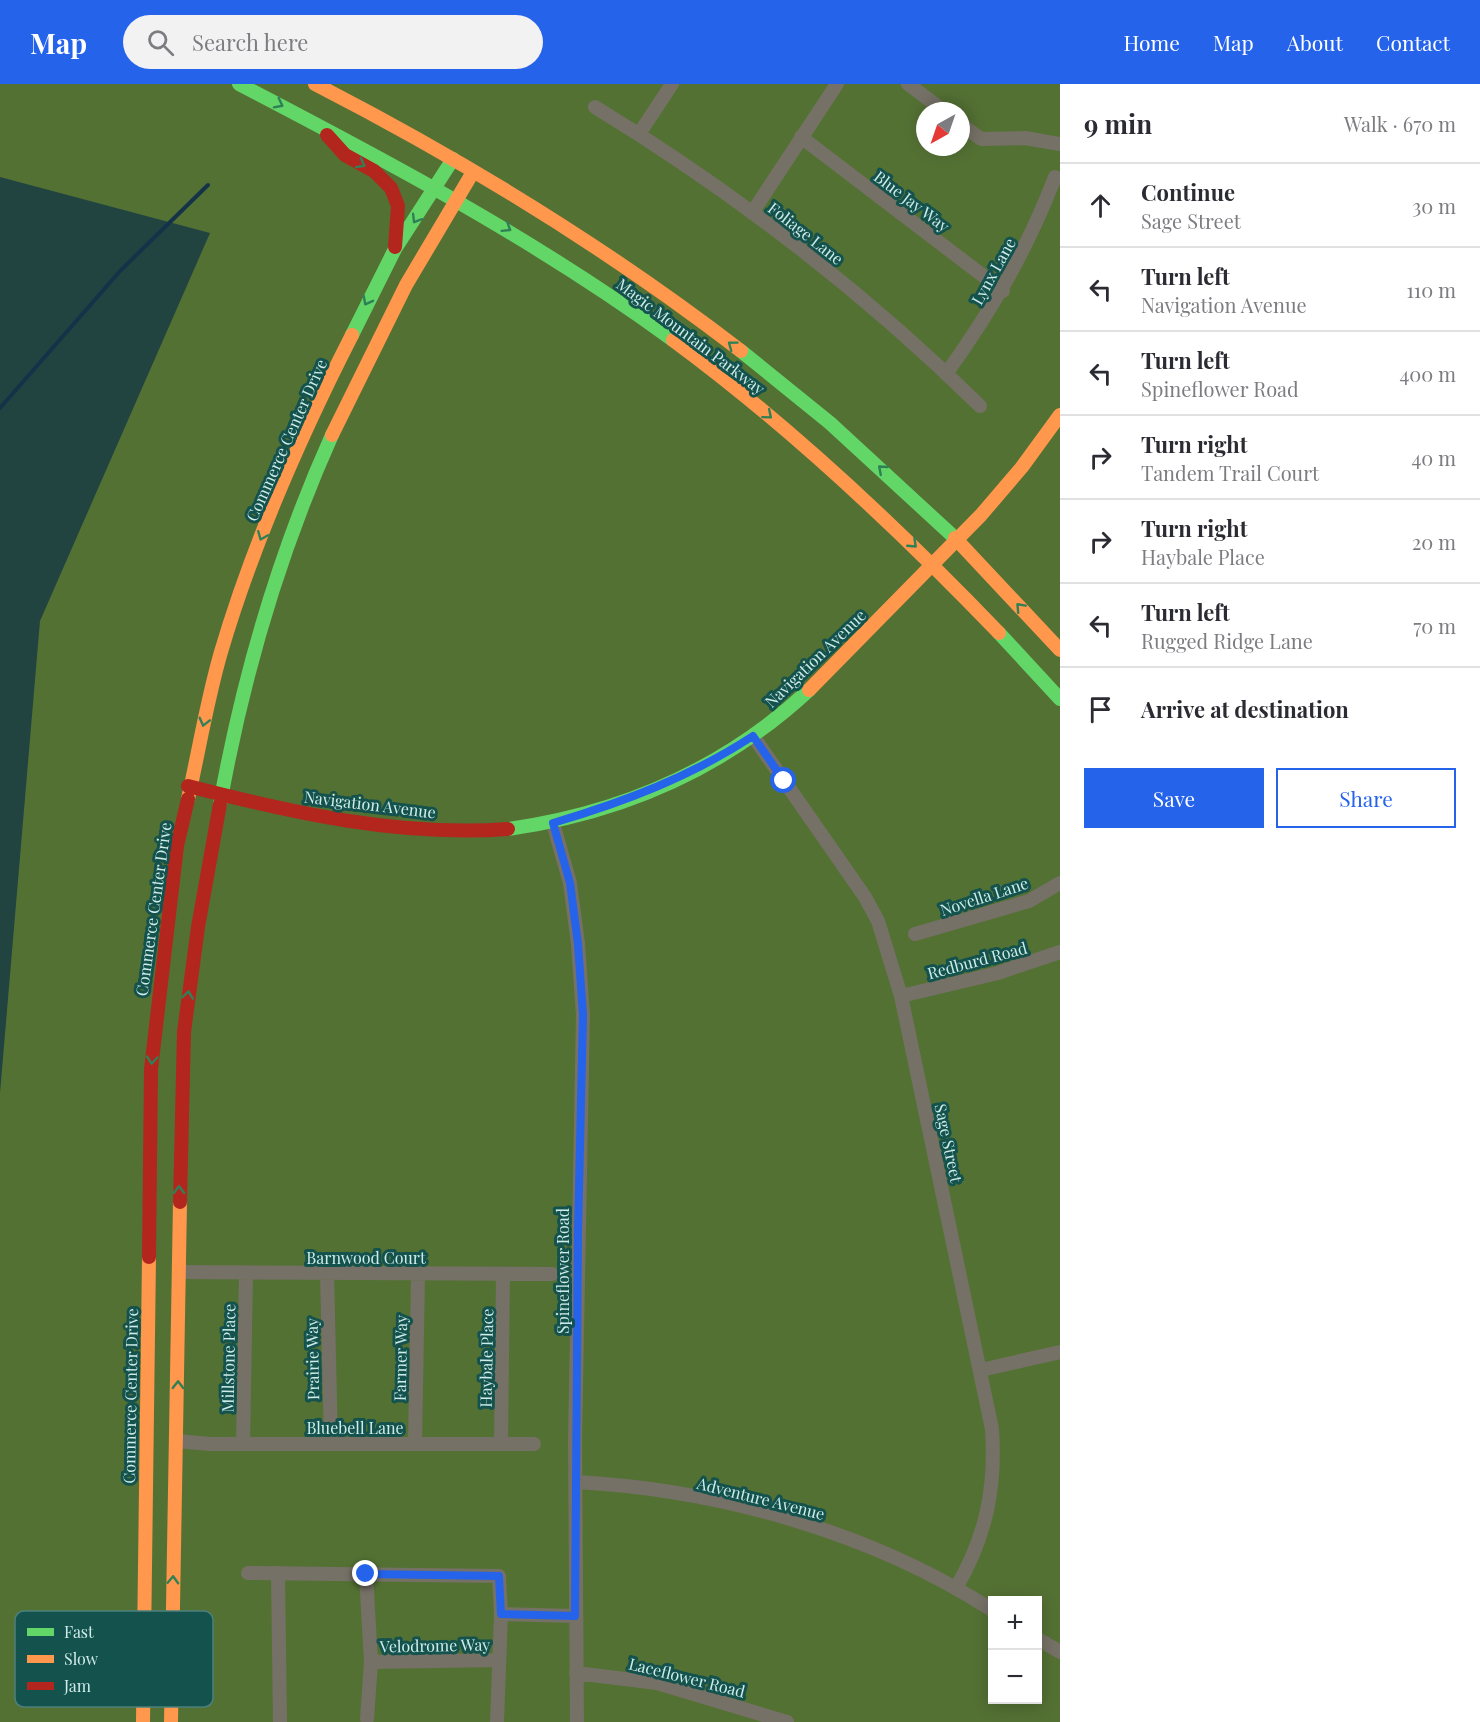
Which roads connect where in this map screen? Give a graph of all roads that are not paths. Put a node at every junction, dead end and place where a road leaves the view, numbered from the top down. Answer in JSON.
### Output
{"nodes":[{"id":1,"x":239,"y":84,"type":"edge"},
{"id":2,"x":315,"y":84,"type":"edge"},
{"id":3,"x":672,"y":84,"type":"edge"},
{"id":4,"x":837,"y":84,"type":"edge"},
{"id":5,"x":909,"y":84,"type":"edge"},
{"id":6,"x":932,"y":102,"type":"edge"},
{"id":7,"x":596,"y":107,"type":"dead end"},
{"id":8,"x":318,"y":125,"type":"junction"},
{"id":9,"x":970,"y":131,"type":"edge"},
{"id":10,"x":639,"y":134,"type":"junction"},
{"id":11,"x":801,"y":137,"type":"junction"},
{"id":12,"x":1060,"y":144,"type":"edge"},
{"id":13,"x":453,"y":159,"type":"junction"},
{"id":14,"x":473,"y":172,"type":"junction"},
{"id":15,"x":1055,"y":177,"type":"dead end"},
{"id":16,"x":435,"y":188,"type":"junction"},
{"id":17,"x":456,"y":199,"type":"junction"},
{"id":18,"x":752,"y":213,"type":"junction"},
{"id":19,"x":395,"y":249,"type":"junction"},
{"id":20,"x":1003,"y":291,"type":"junction"},
{"id":21,"x":946,"y":374,"type":"junction"},
{"id":22,"x":980,"y":406,"type":"dead end"},
{"id":23,"x":1060,"y":415,"type":"edge"},
{"id":24,"x":957,"y":541,"type":"junction"},
{"id":25,"x":934,"y":564,"type":"junction"},
{"id":26,"x":1060,"y":650,"type":"edge"},
{"id":27,"x":1060,"y":699,"type":"edge"},
{"id":28,"x":753,"y":736,"type":"junction"},
{"id":29,"x":188,"y":786,"type":"junction"},
{"id":30,"x":221,"y":794,"type":"junction"},
{"id":31,"x":553,"y":823,"type":"junction"},
{"id":32,"x":1060,"y":882,"type":"edge"},
{"id":33,"x":915,"y":934,"type":"dead end"},
{"id":34,"x":1060,"y":952,"type":"edge"},
{"id":35,"x":901,"y":996,"type":"junction"},
{"id":36,"x":179,"y":1272,"type":"junction"},
{"id":37,"x":246,"y":1273,"type":"junction"},
{"id":38,"x":327,"y":1273,"type":"junction"},
{"id":39,"x":418,"y":1274,"type":"junction"},
{"id":40,"x":503,"y":1274,"type":"junction"},
{"id":41,"x":552,"y":1274,"type":"dead end"},
{"id":42,"x":1060,"y":1352,"type":"edge"},
{"id":43,"x":981,"y":1370,"type":"junction"},
{"id":44,"x":177,"y":1442,"type":"junction"},
{"id":45,"x":415,"y":1443,"type":"junction"},
{"id":46,"x":501,"y":1443,"type":"junction"},
{"id":47,"x":243,"y":1444,"type":"junction"},
{"id":48,"x":330,"y":1444,"type":"junction"},
{"id":49,"x":534,"y":1444,"type":"dead end"},
{"id":50,"x":576,"y":1482,"type":"junction"},
{"id":51,"x":248,"y":1573,"type":"dead end"},
{"id":52,"x":278,"y":1573,"type":"junction"},
{"id":53,"x":366,"y":1574,"type":"junction"},
{"id":54,"x":956,"y":1588,"type":"junction"},
{"id":55,"x":988,"y":1607,"type":"edge"},
{"id":56,"x":144,"y":1611,"type":"edge"},
{"id":57,"x":173,"y":1611,"type":"edge"},
{"id":58,"x":501,"y":1614,"type":"junction"},
{"id":59,"x":575,"y":1616,"type":"junction"},
{"id":60,"x":1042,"y":1641,"type":"edge"},
{"id":61,"x":1060,"y":1652,"type":"edge"},
{"id":62,"x":499,"y":1660,"type":"junction"},
{"id":63,"x":371,"y":1662,"type":"junction"},
{"id":64,"x":576,"y":1673,"type":"junction"},
{"id":65,"x":143,"y":1707,"type":"edge"},
{"id":66,"x":171,"y":1707,"type":"edge"},
{"id":67,"x":367,"y":1719,"type":"dead end"},
{"id":68,"x":143,"y":1722,"type":"edge"},
{"id":69,"x":171,"y":1722,"type":"edge"},
{"id":70,"x":280,"y":1722,"type":"edge"},
{"id":71,"x":497,"y":1722,"type":"edge"},
{"id":72,"x":577,"y":1722,"type":"edge"},
{"id":73,"x":788,"y":1722,"type":"edge"}],
"edges":[{"from":1,"to":8,"type":"main road","name":"Magic Mountain Parkway","one_way":true},
{"from":2,"to":13,"type":"main road","name":"Magic Mountain Parkway"},
{"from":3,"to":10,"type":"street"},
{"from":4,"to":11,"type":"street"},
{"from":5,"to":6,"type":"street"},
{"from":7,"to":10,"type":"street","name":"Foliage Lane"},
{"from":8,"to":16,"type":"main road","name":"Magic Mountain Parkway"},
{"from":8,"to":19,"type":"main road","one_way":true},
{"from":9,"to":12,"type":"street"},
{"from":10,"to":18,"type":"street","name":"Foliage Lane"},
{"from":11,"to":18,"type":"street"},
{"from":11,"to":20,"type":"street","name":"Blue Jay Way"},
{"from":13,"to":14,"type":"main road","name":"Magic Mountain Parkway"},
{"from":13,"to":16,"type":"main road","name":"Commerce Center Drive"},
{"from":14,"to":17,"type":"main road"},
{"from":24,"to":14,"type":"main road","name":"Magic Mountain Parkway","one_way":true},
{"from":15,"to":20,"type":"street","name":"Lynx Lane"},
{"from":16,"to":17,"type":"main road","name":"Magic Mountain Parkway"},
{"from":16,"to":19,"type":"main road","name":"Commerce Center Drive","one_way":true},
{"from":17,"to":25,"type":"main road","name":"Magic Mountain Parkway","one_way":true},
{"from":17,"to":30,"type":"main road"},
{"from":18,"to":21,"type":"street","name":"Foliage Lane"},
{"from":19,"to":29,"type":"main road","name":"Commerce Center Drive","one_way":true},
{"from":20,"to":21,"type":"street","name":"Lynx Lane"},
{"from":21,"to":22,"type":"street","name":"Foliage Lane"},
{"from":23,"to":24,"type":"main road","name":"Navigation Avenue"},
{"from":24,"to":25,"type":"main road","name":"Navigation Avenue"},
{"from":26,"to":24,"type":"main road","name":"Magic Mountain Parkway","one_way":true},
{"from":25,"to":27,"type":"main road","name":"Magic Mountain Parkway"},
{"from":25,"to":28,"type":"main road","name":"Navigation Avenue"},
{"from":28,"to":31,"type":"main road","name":"Navigation Avenue"},
{"from":28,"to":35,"type":"street","name":"Sage Street"},
{"from":29,"to":30,"type":"main road","name":"Navigation Avenue"},
{"from":29,"to":56,"type":"main road","name":"Commerce Center Drive","one_way":true},
{"from":30,"to":31,"type":"main road","name":"Navigation Avenue"},
{"from":36,"to":30,"type":"main road","one_way":true},
{"from":31,"to":50,"type":"street","name":"Spineflower Road"},
{"from":32,"to":33,"type":"street","name":"Novella Lane"},
{"from":34,"to":35,"type":"street","name":"Redburd Road"},
{"from":35,"to":43,"type":"street","name":"Sage Street"},
{"from":36,"to":37,"type":"street","name":"Barnwood Court"},
{"from":44,"to":36,"type":"main road","one_way":true},
{"from":37,"to":38,"type":"street","name":"Barnwood Court"},
{"from":37,"to":47,"type":"street","name":"Millstone Place"},
{"from":38,"to":39,"type":"street","name":"Barnwood Court"},
{"from":38,"to":48,"type":"street","name":"Prairie Way"},
{"from":39,"to":40,"type":"street","name":"Barnwood Court"},
{"from":39,"to":45,"type":"street","name":"Farmer Way"},
{"from":40,"to":41,"type":"street","name":"Barnwood Court"},
{"from":40,"to":46,"type":"street","name":"Haybale Place"},
{"from":42,"to":43,"type":"street"},
{"from":43,"to":54,"type":"street","name":"Sage Street"},
{"from":44,"to":47,"type":"street","name":"Bluebell Lane"},
{"from":57,"to":44,"type":"main road","one_way":true},
{"from":45,"to":46,"type":"street","name":"Bluebell Lane"},
{"from":45,"to":48,"type":"street","name":"Bluebell Lane"},
{"from":46,"to":49,"type":"street","name":"Bluebell Lane"},
{"from":47,"to":48,"type":"street","name":"Bluebell Lane"},
{"from":50,"to":54,"type":"street","name":"Adventure Avenue"},
{"from":50,"to":59,"type":"street","name":"Spineflower Road"},
{"from":51,"to":52,"type":"street"},
{"from":52,"to":53,"type":"street"},
{"from":52,"to":70,"type":"street"},
{"from":53,"to":58,"type":"street"},
{"from":53,"to":63,"type":"street"},
{"from":54,"to":55,"type":"street","name":"Adventure Avenue"},
{"from":58,"to":59,"type":"street"},
{"from":58,"to":62,"type":"street"},
{"from":59,"to":64,"type":"street","name":"Spineflower Road"},
{"from":60,"to":61,"type":"street"},
{"from":62,"to":63,"type":"street","name":"Velodrome Way"},
{"from":62,"to":71,"type":"street"},
{"from":63,"to":67,"type":"street"},
{"from":64,"to":72,"type":"street","name":"Spineflower Road"},
{"from":64,"to":73,"type":"street","name":"Laceflower Road"},
{"from":65,"to":68,"type":"main road","name":"Commerce Center Drive","one_way":true},
{"from":69,"to":66,"type":"main road","one_way":true}]}
